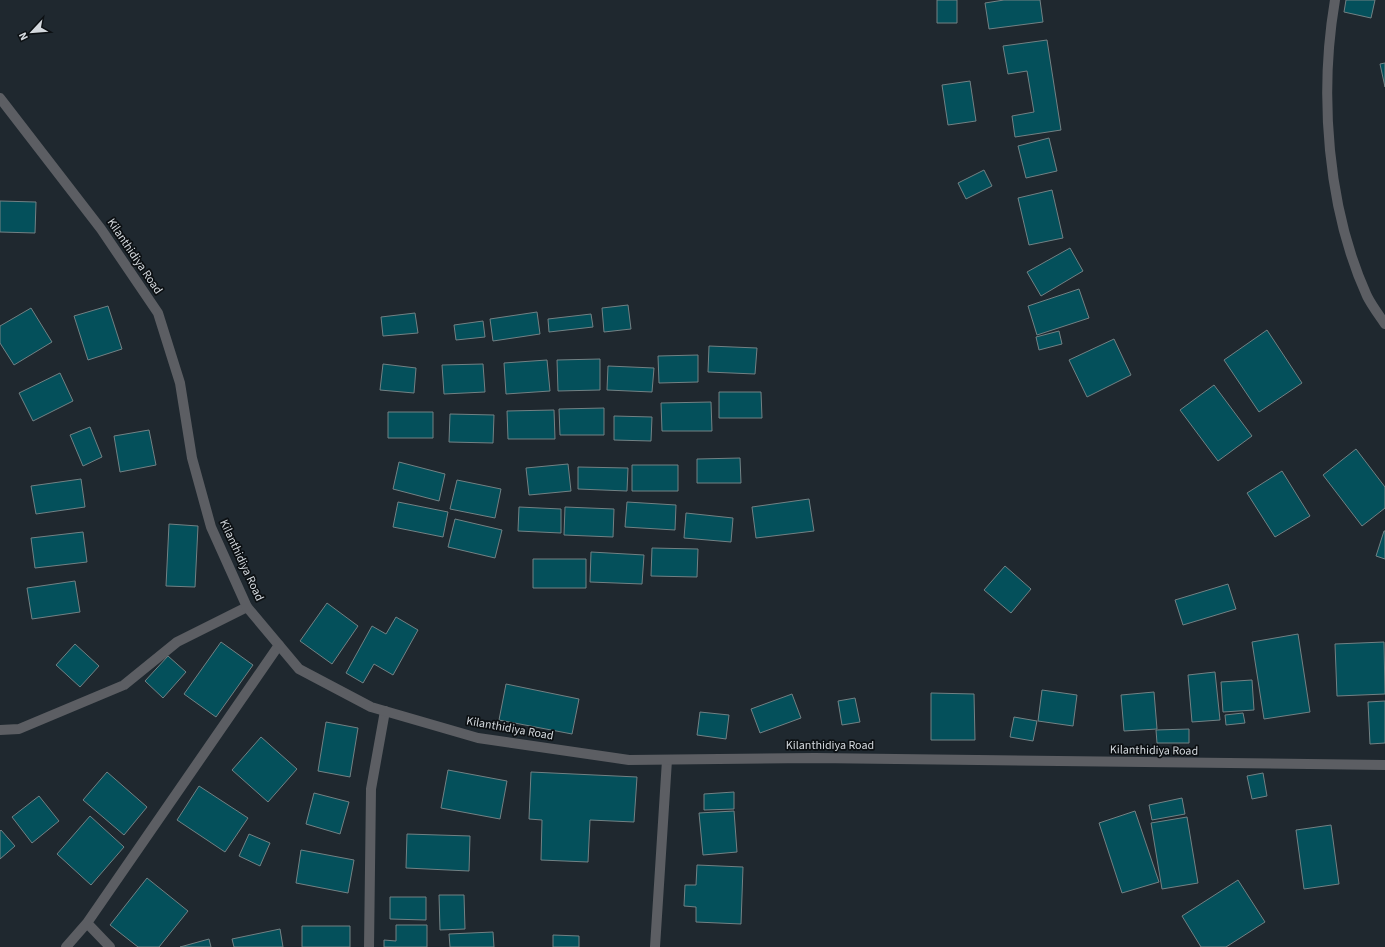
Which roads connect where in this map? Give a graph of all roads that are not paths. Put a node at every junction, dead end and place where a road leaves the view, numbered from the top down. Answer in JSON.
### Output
{"nodes":[{"id":1,"x":1335,"y":0,"type":"edge"},
{"id":2,"x":0,"y":98,"type":"edge"},
{"id":3,"x":1385,"y":324,"type":"edge"},
{"id":4,"x":247,"y":606,"type":"junction"},
{"id":5,"x":279,"y":645,"type":"junction"},
{"id":6,"x":385,"y":711,"type":"junction"},
{"id":7,"x":0,"y":730,"type":"edge"},
{"id":8,"x":667,"y":760,"type":"junction"},
{"id":9,"x":1385,"y":765,"type":"edge"},
{"id":10,"x":87,"y":923,"type":"junction"},
{"id":11,"x":66,"y":947,"type":"edge"},
{"id":12,"x":110,"y":947,"type":"edge"},
{"id":13,"x":369,"y":947,"type":"edge"},
{"id":14,"x":655,"y":947,"type":"edge"}],
"edges":[{"from":1,"to":3,"type":"street"},
{"from":2,"to":4,"type":"street","name":"Kilanthidiya Road"},
{"from":4,"to":5,"type":"street","name":"Kilanthidiya Road"},
{"from":4,"to":7,"type":"street"},
{"from":5,"to":6,"type":"street","name":"Kilanthidiya Road"},
{"from":5,"to":10,"type":"street"},
{"from":6,"to":8,"type":"street","name":"Kilanthidiya Road"},
{"from":6,"to":13,"type":"street"},
{"from":8,"to":9,"type":"street","name":"Kilanthidiya Road"},
{"from":8,"to":14,"type":"street"},
{"from":10,"to":11,"type":"street"},
{"from":10,"to":12,"type":"street"}]}
